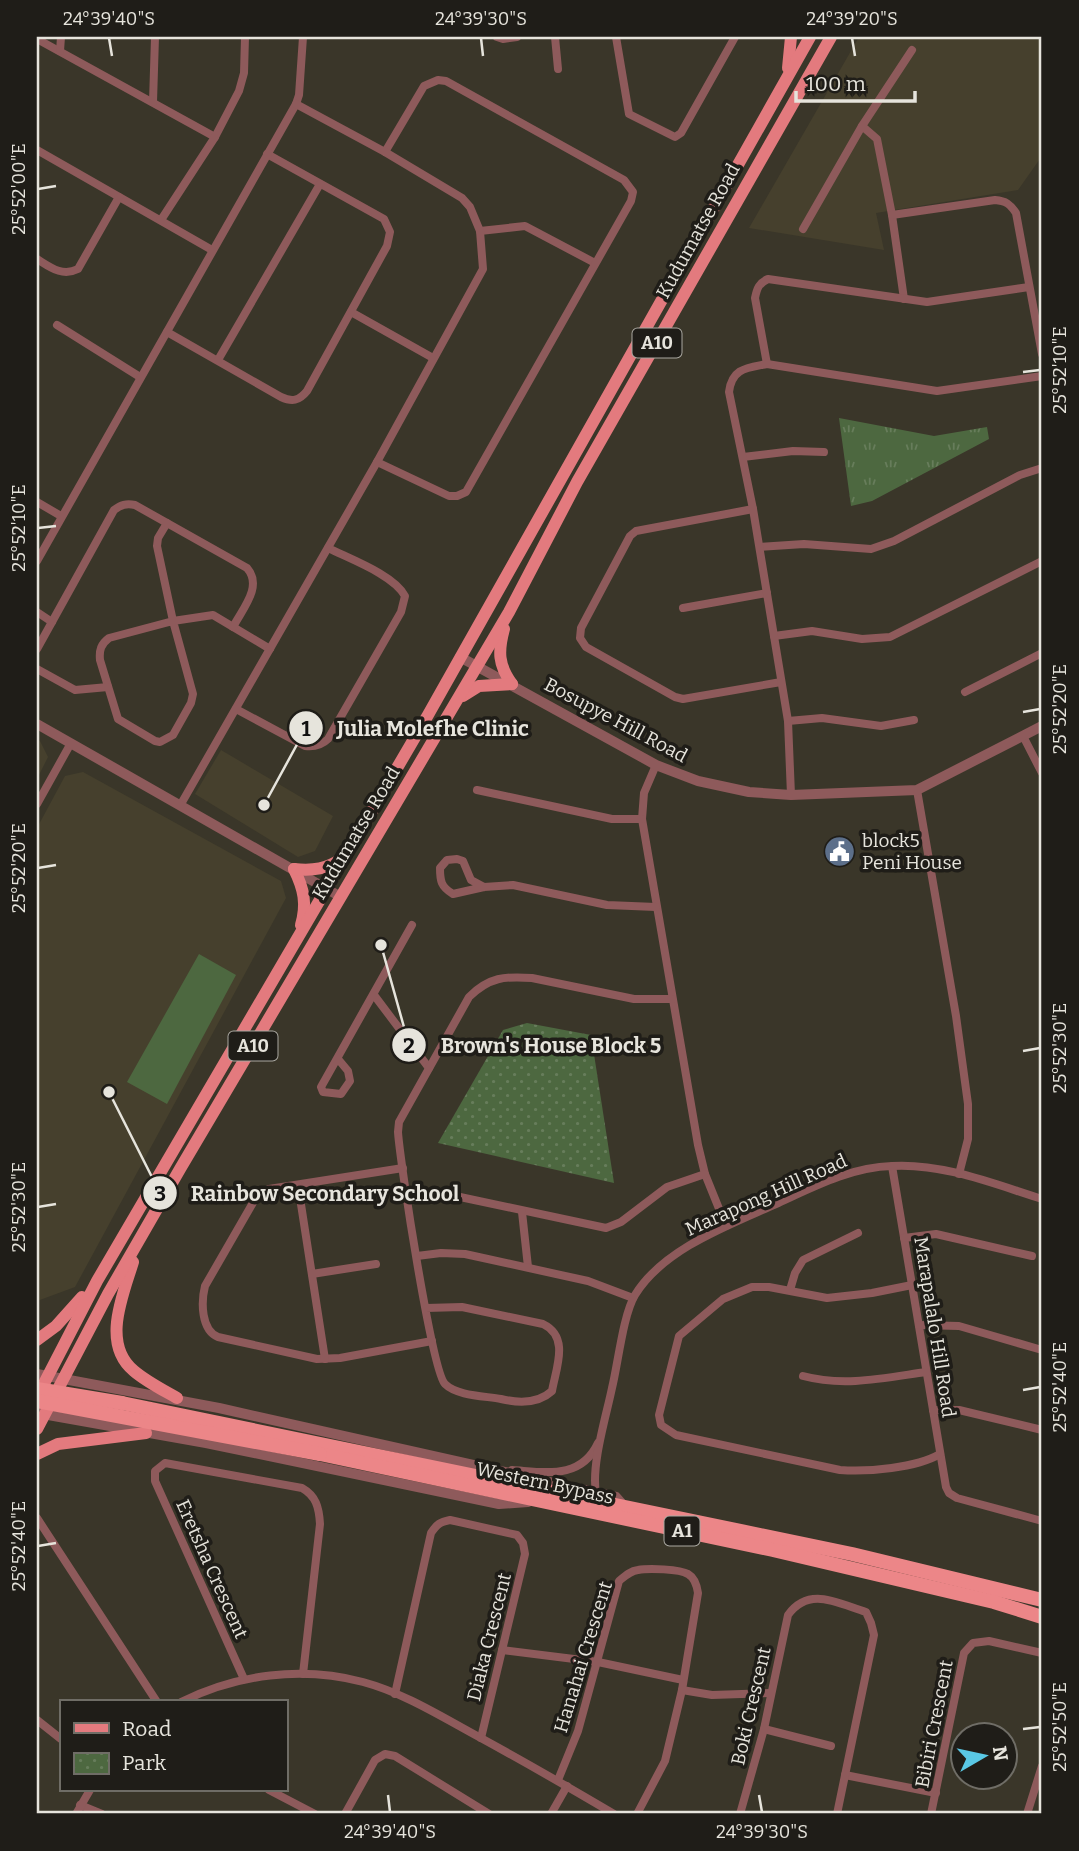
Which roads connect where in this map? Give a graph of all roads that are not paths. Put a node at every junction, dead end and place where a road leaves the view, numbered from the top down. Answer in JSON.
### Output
{"nodes":[{"id":1,"x":61,"y":37,"type":"edge"},
{"id":2,"x":155,"y":37,"type":"edge"},
{"id":3,"x":245,"y":37,"type":"edge"},
{"id":4,"x":303,"y":37,"type":"edge"},
{"id":5,"x":497,"y":37,"type":"edge"},
{"id":6,"x":517,"y":37,"type":"edge"},
{"id":7,"x":555,"y":37,"type":"edge"},
{"id":8,"x":617,"y":37,"type":"edge"},
{"id":9,"x":735,"y":37,"type":"edge"},
{"id":10,"x":791,"y":37,"type":"edge"},
{"id":11,"x":810,"y":37,"type":"edge"},
{"id":12,"x":37,"y":39,"type":"edge"},
{"id":13,"x":825,"y":39,"type":"edge"},
{"id":14,"x":912,"y":50,"type":"dead end"},
{"id":15,"x":60,"y":51,"type":"junction"},
{"id":16,"x":558,"y":69,"type":"dead end"},
{"id":17,"x":782,"y":88,"type":"junction"},
{"id":18,"x":153,"y":102,"type":"junction"},
{"id":19,"x":296,"y":104,"type":"junction"},
{"id":20,"x":862,"y":126,"type":"junction"},
{"id":21,"x":215,"y":137,"type":"junction"},
{"id":22,"x":37,"y":150,"type":"edge"},
{"id":23,"x":385,"y":152,"type":"junction"},
{"id":24,"x":267,"y":154,"type":"junction"},
{"id":25,"x":320,"y":184,"type":"junction"},
{"id":26,"x":119,"y":197,"type":"junction"},
{"id":27,"x":892,"y":215,"type":"junction"},
{"id":28,"x":161,"y":220,"type":"junction"},
{"id":29,"x":803,"y":229,"type":"dead end"},
{"id":30,"x":480,"y":231,"type":"junction"},
{"id":31,"x":212,"y":250,"type":"junction"},
{"id":32,"x":37,"y":259,"type":"edge"},
{"id":33,"x":596,"y":263,"type":"junction"},
{"id":34,"x":1028,"y":287,"type":"junction"},
{"id":35,"x":904,"y":299,"type":"junction"},
{"id":36,"x":351,"y":312,"type":"junction"},
{"id":37,"x":57,"y":324,"type":"dead end"},
{"id":38,"x":1039,"y":324,"type":"edge"},
{"id":39,"x":167,"y":332,"type":"junction"},
{"id":40,"x":1042,"y":354,"type":"edge"},
{"id":41,"x":433,"y":358,"type":"junction"},
{"id":42,"x":218,"y":360,"type":"junction"},
{"id":43,"x":767,"y":364,"type":"junction"},
{"id":44,"x":1042,"y":376,"type":"edge"},
{"id":45,"x":141,"y":377,"type":"junction"},
{"id":46,"x":824,"y":452,"type":"dead end"},
{"id":47,"x":743,"y":457,"type":"junction"},
{"id":48,"x":377,"y":462,"type":"junction"},
{"id":49,"x":1042,"y":468,"type":"edge"},
{"id":50,"x":37,"y":502,"type":"edge"},
{"id":51,"x":753,"y":509,"type":"junction"},
{"id":52,"x":61,"y":516,"type":"junction"},
{"id":53,"x":167,"y":523,"type":"junction"},
{"id":54,"x":760,"y":547,"type":"junction"},
{"id":55,"x":328,"y":548,"type":"junction"},
{"id":56,"x":37,"y":561,"type":"edge"},
{"id":57,"x":1042,"y":561,"type":"edge"},
{"id":58,"x":767,"y":593,"type":"junction"},
{"id":59,"x":683,"y":608,"type":"dead end"},
{"id":60,"x":37,"y":612,"type":"edge"},
{"id":61,"x":509,"y":612,"type":"junction"},
{"id":62,"x":173,"y":621,"type":"junction"},
{"id":63,"x":52,"y":622,"type":"junction"},
{"id":64,"x":233,"y":626,"type":"junction"},
{"id":65,"x":774,"y":636,"type":"junction"},
{"id":66,"x":37,"y":649,"type":"edge"},
{"id":67,"x":270,"y":649,"type":"junction"},
{"id":68,"x":1042,"y":653,"type":"edge"},
{"id":69,"x":460,"y":657,"type":"junction"},
{"id":70,"x":477,"y":667,"type":"junction"},
{"id":71,"x":37,"y":669,"type":"edge"},
{"id":72,"x":781,"y":682,"type":"junction"},
{"id":73,"x":512,"y":684,"type":"junction"},
{"id":74,"x":108,"y":687,"type":"junction"},
{"id":75,"x":965,"y":692,"type":"dead end"},
{"id":76,"x":459,"y":698,"type":"junction"},
{"id":77,"x":236,"y":709,"type":"junction"},
{"id":78,"x":914,"y":720,"type":"dead end"},
{"id":79,"x":788,"y":721,"type":"junction"},
{"id":80,"x":37,"y":724,"type":"edge"},
{"id":81,"x":1042,"y":726,"type":"edge"},
{"id":82,"x":1023,"y":736,"type":"junction"},
{"id":83,"x":72,"y":743,"type":"junction"},
{"id":84,"x":656,"y":765,"type":"junction"},
{"id":85,"x":1042,"y":773,"type":"edge"},
{"id":86,"x":477,"y":790,"type":"dead end"},
{"id":87,"x":917,"y":790,"type":"junction"},
{"id":88,"x":791,"y":795,"type":"junction"},
{"id":89,"x":37,"y":804,"type":"edge"},
{"id":90,"x":181,"y":804,"type":"junction"},
{"id":91,"x":642,"y":819,"type":"junction"},
{"id":92,"x":348,"y":854,"type":"junction"},
{"id":93,"x":294,"y":869,"type":"junction"},
{"id":94,"x":484,"y":887,"type":"junction"},
{"id":95,"x":328,"y":889,"type":"junction"},
{"id":96,"x":341,"y":897,"type":"junction"},
{"id":97,"x":656,"y":907,"type":"junction"},
{"id":98,"x":412,"y":925,"type":"dead end"},
{"id":99,"x":295,"y":944,"type":"junction"},
{"id":100,"x":374,"y":995,"type":"junction"},
{"id":101,"x":672,"y":999,"type":"junction"},
{"id":102,"x":338,"y":1059,"type":"junction"},
{"id":103,"x":429,"y":1068,"type":"junction"},
{"id":104,"x":892,"y":1166,"type":"junction"},
{"id":105,"x":403,"y":1168,"type":"junction"},
{"id":106,"x":705,"y":1174,"type":"junction"},
{"id":107,"x":959,"y":1174,"type":"junction"},
{"id":108,"x":298,"y":1185,"type":"junction"},
{"id":109,"x":446,"y":1194,"type":"dead end"},
{"id":110,"x":1042,"y":1199,"type":"edge"},
{"id":111,"x":522,"y":1212,"type":"junction"},
{"id":112,"x":726,"y":1226,"type":"junction"},
{"id":113,"x":858,"y":1233,"type":"dead end"},
{"id":114,"x":904,"y":1237,"type":"junction"},
{"id":115,"x":141,"y":1238,"type":"junction"},
{"id":116,"x":416,"y":1256,"type":"junction"},
{"id":117,"x":1032,"y":1256,"type":"dead end"},
{"id":118,"x":376,"y":1264,"type":"dead end"},
{"id":119,"x":528,"y":1267,"type":"junction"},
{"id":120,"x":312,"y":1274,"type":"junction"},
{"id":121,"x":97,"y":1281,"type":"junction"},
{"id":122,"x":912,"y":1285,"type":"junction"},
{"id":123,"x":790,"y":1290,"type":"junction"},
{"id":124,"x":633,"y":1298,"type":"junction"},
{"id":125,"x":426,"y":1308,"type":"junction"},
{"id":126,"x":919,"y":1325,"type":"junction"},
{"id":127,"x":37,"y":1340,"type":"edge"},
{"id":128,"x":432,"y":1341,"type":"junction"},
{"id":129,"x":1042,"y":1350,"type":"edge"},
{"id":130,"x":325,"y":1359,"type":"junction"},
{"id":131,"x":926,"y":1372,"type":"junction"},
{"id":132,"x":42,"y":1375,"type":"edge"},
{"id":133,"x":803,"y":1376,"type":"dead end"},
{"id":134,"x":63,"y":1379,"type":"junction"},
{"id":135,"x":104,"y":1386,"type":"junction"},
{"id":136,"x":37,"y":1389,"type":"edge"},
{"id":137,"x":177,"y":1398,"type":"junction"},
{"id":138,"x":37,"y":1399,"type":"edge"},
{"id":139,"x":933,"y":1410,"type":"junction"},
{"id":140,"x":41,"y":1414,"type":"edge"},
{"id":141,"x":93,"y":1423,"type":"junction"},
{"id":142,"x":37,"y":1429,"type":"edge"},
{"id":143,"x":1042,"y":1430,"type":"edge"},
{"id":144,"x":603,"y":1431,"type":"junction"},
{"id":145,"x":146,"y":1433,"type":"junction"},
{"id":146,"x":37,"y":1454,"type":"edge"},
{"id":147,"x":940,"y":1454,"type":"junction"},
{"id":148,"x":498,"y":1469,"type":"junction"},
{"id":149,"x":596,"y":1493,"type":"junction"},
{"id":150,"x":539,"y":1502,"type":"junction"},
{"id":151,"x":624,"y":1505,"type":"junction"},
{"id":152,"x":37,"y":1520,"type":"edge"},
{"id":153,"x":1042,"y":1521,"type":"edge"},
{"id":154,"x":1042,"y":1600,"type":"edge"},
{"id":155,"x":1042,"y":1617,"type":"edge"},
{"id":156,"x":502,"y":1650,"type":"junction"},
{"id":157,"x":1042,"y":1653,"type":"edge"},
{"id":158,"x":598,"y":1662,"type":"junction"},
{"id":159,"x":303,"y":1674,"type":"junction"},
{"id":160,"x":244,"y":1679,"type":"junction"},
{"id":161,"x":684,"y":1681,"type":"junction"},
{"id":162,"x":682,"y":1690,"type":"junction"},
{"id":163,"x":770,"y":1693,"type":"junction"},
{"id":164,"x":395,"y":1694,"type":"junction"},
{"id":165,"x":156,"y":1700,"type":"edge"},
{"id":166,"x":188,"y":1700,"type":"edge"},
{"id":167,"x":37,"y":1720,"type":"edge"},
{"id":168,"x":764,"y":1730,"type":"junction"},
{"id":169,"x":60,"y":1738,"type":"edge"},
{"id":170,"x":481,"y":1738,"type":"junction"},
{"id":171,"x":831,"y":1746,"type":"dead end"},
{"id":172,"x":1042,"y":1766,"type":"edge"},
{"id":173,"x":845,"y":1775,"type":"junction"},
{"id":174,"x":558,"y":1780,"type":"junction"},
{"id":175,"x":567,"y":1786,"type":"junction"},
{"id":176,"x":89,"y":1792,"type":"edge"},
{"id":177,"x":273,"y":1792,"type":"edge"},
{"id":178,"x":936,"y":1793,"type":"junction"},
{"id":179,"x":78,"y":1810,"type":"edge"},
{"id":180,"x":102,"y":1814,"type":"edge"},
{"id":181,"x":315,"y":1814,"type":"edge"},
{"id":182,"x":345,"y":1814,"type":"edge"},
{"id":183,"x":489,"y":1814,"type":"edge"},
{"id":184,"x":551,"y":1814,"type":"edge"},
{"id":185,"x":614,"y":1814,"type":"edge"},
{"id":186,"x":637,"y":1814,"type":"edge"},
{"id":187,"x":740,"y":1814,"type":"edge"},
{"id":188,"x":837,"y":1814,"type":"edge"},
{"id":189,"x":931,"y":1814,"type":"edge"},
{"id":190,"x":1027,"y":1814,"type":"edge"}],
"edges":[{"from":1,"to":15,"type":"street"},
{"from":2,"to":18,"type":"street"},
{"from":3,"to":21,"type":"street"},
{"from":4,"to":19,"type":"street"},
{"from":5,"to":6,"type":"street"},
{"from":7,"to":16,"type":"street"},
{"from":8,"to":9,"type":"street"},
{"from":10,"to":17,"type":"main road"},
{"from":11,"to":17,"type":"main road","name":"Kudumatse Road","number":"A10"},
{"from":12,"to":15,"type":"street"},
{"from":13,"to":61,"type":"main road","name":"Kudumatse Road","number":"A10"},
{"from":14,"to":20,"type":"street"},
{"from":15,"to":18,"type":"street"},
{"from":17,"to":69,"type":"main road","name":"Kudumatse Road","number":"A10"},
{"from":18,"to":21,"type":"street"},
{"from":19,"to":23,"type":"street"},
{"from":19,"to":24,"type":"street"},
{"from":20,"to":27,"type":"street"},
{"from":20,"to":29,"type":"street"},
{"from":21,"to":28,"type":"street"},
{"from":22,"to":26,"type":"street"},
{"from":23,"to":30,"type":"street"},
{"from":23,"to":33,"type":"street"},
{"from":24,"to":25,"type":"street"},
{"from":24,"to":31,"type":"street"},
{"from":25,"to":36,"type":"street"},
{"from":25,"to":42,"type":"street"},
{"from":26,"to":28,"type":"street"},
{"from":26,"to":32,"type":"street"},
{"from":27,"to":34,"type":"street"},
{"from":27,"to":35,"type":"street"},
{"from":28,"to":31,"type":"street"},
{"from":30,"to":33,"type":"street"},
{"from":30,"to":41,"type":"street"},
{"from":31,"to":39,"type":"street"},
{"from":33,"to":48,"type":"street"},
{"from":34,"to":35,"type":"street"},
{"from":34,"to":38,"type":"street"},
{"from":35,"to":43,"type":"street"},
{"from":36,"to":41,"type":"street"},
{"from":36,"to":42,"type":"street"},
{"from":37,"to":45,"type":"street"},
{"from":38,"to":40,"type":"street"},
{"from":39,"to":42,"type":"street"},
{"from":39,"to":45,"type":"street"},
{"from":41,"to":48,"type":"street"},
{"from":43,"to":44,"type":"street"},
{"from":43,"to":47,"type":"street"},
{"from":45,"to":52,"type":"street"},
{"from":46,"to":47,"type":"street"},
{"from":47,"to":51,"type":"street"},
{"from":48,"to":55,"type":"street"},
{"from":49,"to":54,"type":"street"},
{"from":50,"to":52,"type":"street"},
{"from":51,"to":54,"type":"street"},
{"from":51,"to":72,"type":"street"},
{"from":52,"to":56,"type":"street"},
{"from":53,"to":62,"type":"street"},
{"from":53,"to":63,"type":"street"},
{"from":53,"to":64,"type":"street"},
{"from":54,"to":58,"type":"street"},
{"from":55,"to":67,"type":"street"},
{"from":55,"to":77,"type":"street"},
{"from":57,"to":65,"type":"street"},
{"from":58,"to":59,"type":"street"},
{"from":58,"to":65,"type":"street"},
{"from":60,"to":63,"type":"street"},
{"from":61,"to":70,"type":"main road","name":"Kudumatse Road","number":"A10"},
{"from":61,"to":73,"type":"main road"},
{"from":62,"to":64,"type":"street"},
{"from":62,"to":74,"type":"street"},
{"from":62,"to":74,"type":"street"},
{"from":63,"to":66,"type":"street"},
{"from":64,"to":67,"type":"street"},
{"from":65,"to":72,"type":"street"},
{"from":67,"to":77,"type":"street"},
{"from":68,"to":75,"type":"street"},
{"from":69,"to":70,"type":"street","name":"Bosupye Hill Road"},
{"from":69,"to":92,"type":"main road","name":"Kudumatse Road","number":"A10"},
{"from":70,"to":73,"type":"street","name":"Bosupye Hill Road"},
{"from":70,"to":76,"type":"main road","name":"Kudumatse Road","number":"A10"},
{"from":71,"to":74,"type":"street"},
{"from":72,"to":79,"type":"street"},
{"from":73,"to":76,"type":"main road"},
{"from":73,"to":84,"type":"street","name":"Bosupye Hill Road"},
{"from":76,"to":96,"type":"main road","name":"Kudumatse Road","number":"A10"},
{"from":77,"to":90,"type":"street"},
{"from":78,"to":79,"type":"street"},
{"from":79,"to":88,"type":"street"},
{"from":80,"to":83,"type":"street"},
{"from":81,"to":82,"type":"street","name":"Bosupye Hill Road"},
{"from":82,"to":85,"type":"street"},
{"from":82,"to":87,"type":"street","name":"Bosupye Hill Road"},
{"from":83,"to":89,"type":"street"},
{"from":83,"to":90,"type":"street"},
{"from":84,"to":88,"type":"street","name":"Bosupye Hill Road"},
{"from":84,"to":91,"type":"street"},
{"from":86,"to":91,"type":"street"},
{"from":87,"to":88,"type":"street","name":"Bosupye Hill Road"},
{"from":87,"to":107,"type":"street"},
{"from":90,"to":93,"type":"street"},
{"from":91,"to":97,"type":"street"},
{"from":92,"to":93,"type":"main road"},
{"from":92,"to":95,"type":"main road","name":"Kudumatse Road","number":"A10"},
{"from":93,"to":95,"type":"street"},
{"from":93,"to":99,"type":"main road"},
{"from":94,"to":94,"type":"street"},
{"from":94,"to":97,"type":"street"},
{"from":95,"to":96,"type":"street"},
{"from":95,"to":99,"type":"main road","name":"Kudumatse Road","number":"A10"},
{"from":96,"to":115,"type":"main road","name":"Kudumatse Road","number":"A10"},
{"from":97,"to":101,"type":"street"},
{"from":98,"to":100,"type":"street"},
{"from":99,"to":121,"type":"main road","name":"Kudumatse Road","number":"A10"},
{"from":100,"to":102,"type":"street"},
{"from":100,"to":103,"type":"street"},
{"from":101,"to":103,"type":"street"},
{"from":101,"to":106,"type":"street"},
{"from":102,"to":102,"type":"street"},
{"from":103,"to":105,"type":"street"},
{"from":104,"to":107,"type":"street","name":"Marapong Hill Road"},
{"from":104,"to":112,"type":"street","name":"Marapong Hill Road"},
{"from":104,"to":114,"type":"street","name":"Marapalalo Hill Road"},
{"from":105,"to":108,"type":"street"},
{"from":105,"to":116,"type":"street"},
{"from":106,"to":111,"type":"street"},
{"from":106,"to":112,"type":"street"},
{"from":107,"to":110,"type":"street","name":"Marapong Hill Road"},
{"from":108,"to":120,"type":"street"},
{"from":108,"to":130,"type":"street"},
{"from":109,"to":111,"type":"street"},
{"from":111,"to":119,"type":"street"},
{"from":112,"to":124,"type":"street","name":"Marapong Hill Road"},
{"from":113,"to":123,"type":"street"},
{"from":114,"to":117,"type":"street"},
{"from":114,"to":122,"type":"street","name":"Marapalalo Hill Road"},
{"from":115,"to":134,"type":"main road","name":"Kudumatse Road","number":"A10"},
{"from":115,"to":137,"type":"main road"},
{"from":116,"to":119,"type":"street"},
{"from":116,"to":125,"type":"street"},
{"from":118,"to":120,"type":"street"},
{"from":119,"to":124,"type":"street"},
{"from":120,"to":130,"type":"street"},
{"from":121,"to":127,"type":"main road"},
{"from":121,"to":132,"type":"main road","name":"Kudumatse Road","number":"A10"},
{"from":122,"to":123,"type":"street"},
{"from":122,"to":126,"type":"street","name":"Marapalalo Hill Road"},
{"from":123,"to":147,"type":"street"},
{"from":124,"to":144,"type":"street","name":"Marapong Hill Road"},
{"from":125,"to":128,"type":"street"},
{"from":125,"to":128,"type":"street"},
{"from":126,"to":129,"type":"street"},
{"from":126,"to":131,"type":"street","name":"Marapalalo Hill Road"},
{"from":128,"to":130,"type":"street"},
{"from":131,"to":133,"type":"street"},
{"from":131,"to":139,"type":"street","name":"Marapalalo Hill Road"},
{"from":132,"to":134,"type":"street"},
{"from":132,"to":138,"type":"main road","name":"Kudumatse Road","number":"A10"},
{"from":134,"to":135,"type":"street"},
{"from":134,"to":140,"type":"main road","name":"Kudumatse Road","number":"A10"},
{"from":135,"to":137,"type":"street"},
{"from":135,"to":141,"type":"street"},
{"from":136,"to":151,"type":"highway","name":"Western Bypass","number":"A1","bridge":true},
{"from":137,"to":148,"type":"street"},
{"from":138,"to":150,"type":"highway","name":"Western Bypass","number":"A1","bridge":true},
{"from":139,"to":143,"type":"street"},
{"from":139,"to":147,"type":"street","name":"Marapalalo Hill Road"},
{"from":140,"to":141,"type":"street"},
{"from":140,"to":142,"type":"main road","name":"Kudumatse Road","number":"A10"},
{"from":141,"to":145,"type":"street"},
{"from":144,"to":148,"type":"street"},
{"from":144,"to":149,"type":"street","name":"Marapong Hill Road"},
{"from":145,"to":146,"type":"main road"},
{"from":145,"to":150,"type":"street"},
{"from":147,"to":153,"type":"street","name":"Marapalalo Hill Road"},
{"from":148,"to":149,"type":"street"},
{"from":149,"to":151,"type":"street"},
{"from":150,"to":155,"type":"highway","name":"Western Bypass","number":"A1"},
{"from":151,"to":154,"type":"highway","name":"Western Bypass","number":"A1"},
{"from":152,"to":165,"type":"street"},
{"from":156,"to":158,"type":"street"},
{"from":156,"to":164,"type":"street","name":"Diaka Crescent"},
{"from":156,"to":170,"type":"street","name":"Diaka Crescent"},
{"from":157,"to":178,"type":"street","name":"Bibiri Crescent"},
{"from":158,"to":161,"type":"street"},
{"from":158,"to":161,"type":"street","name":"Hanahai Crescent"},
{"from":158,"to":174,"type":"street","name":"Hanahai Crescent"},
{"from":159,"to":160,"type":"street"},
{"from":159,"to":160,"type":"street","name":"Eretsha Crescent"},
{"from":159,"to":164,"type":"street"},
{"from":160,"to":166,"type":"street"},
{"from":161,"to":162,"type":"street"},
{"from":162,"to":163,"type":"street"},
{"from":162,"to":186,"type":"street"},
{"from":163,"to":168,"type":"street","name":"Boki Crescent"},
{"from":163,"to":173,"type":"street","name":"Boki Crescent"},
{"from":164,"to":170,"type":"street"},
{"from":167,"to":169,"type":"street"},
{"from":168,"to":171,"type":"street"},
{"from":168,"to":187,"type":"street","name":"Boki Crescent"},
{"from":170,"to":174,"type":"street"},
{"from":172,"to":190,"type":"street"},
{"from":173,"to":178,"type":"street"},
{"from":173,"to":188,"type":"street"},
{"from":174,"to":175,"type":"street"},
{"from":175,"to":184,"type":"street"},
{"from":175,"to":185,"type":"street"},
{"from":176,"to":179,"type":"street"},
{"from":177,"to":181,"type":"street"},
{"from":178,"to":189,"type":"street","name":"Bibiri Crescent"},
{"from":179,"to":180,"type":"street"},
{"from":182,"to":183,"type":"street"}]}
